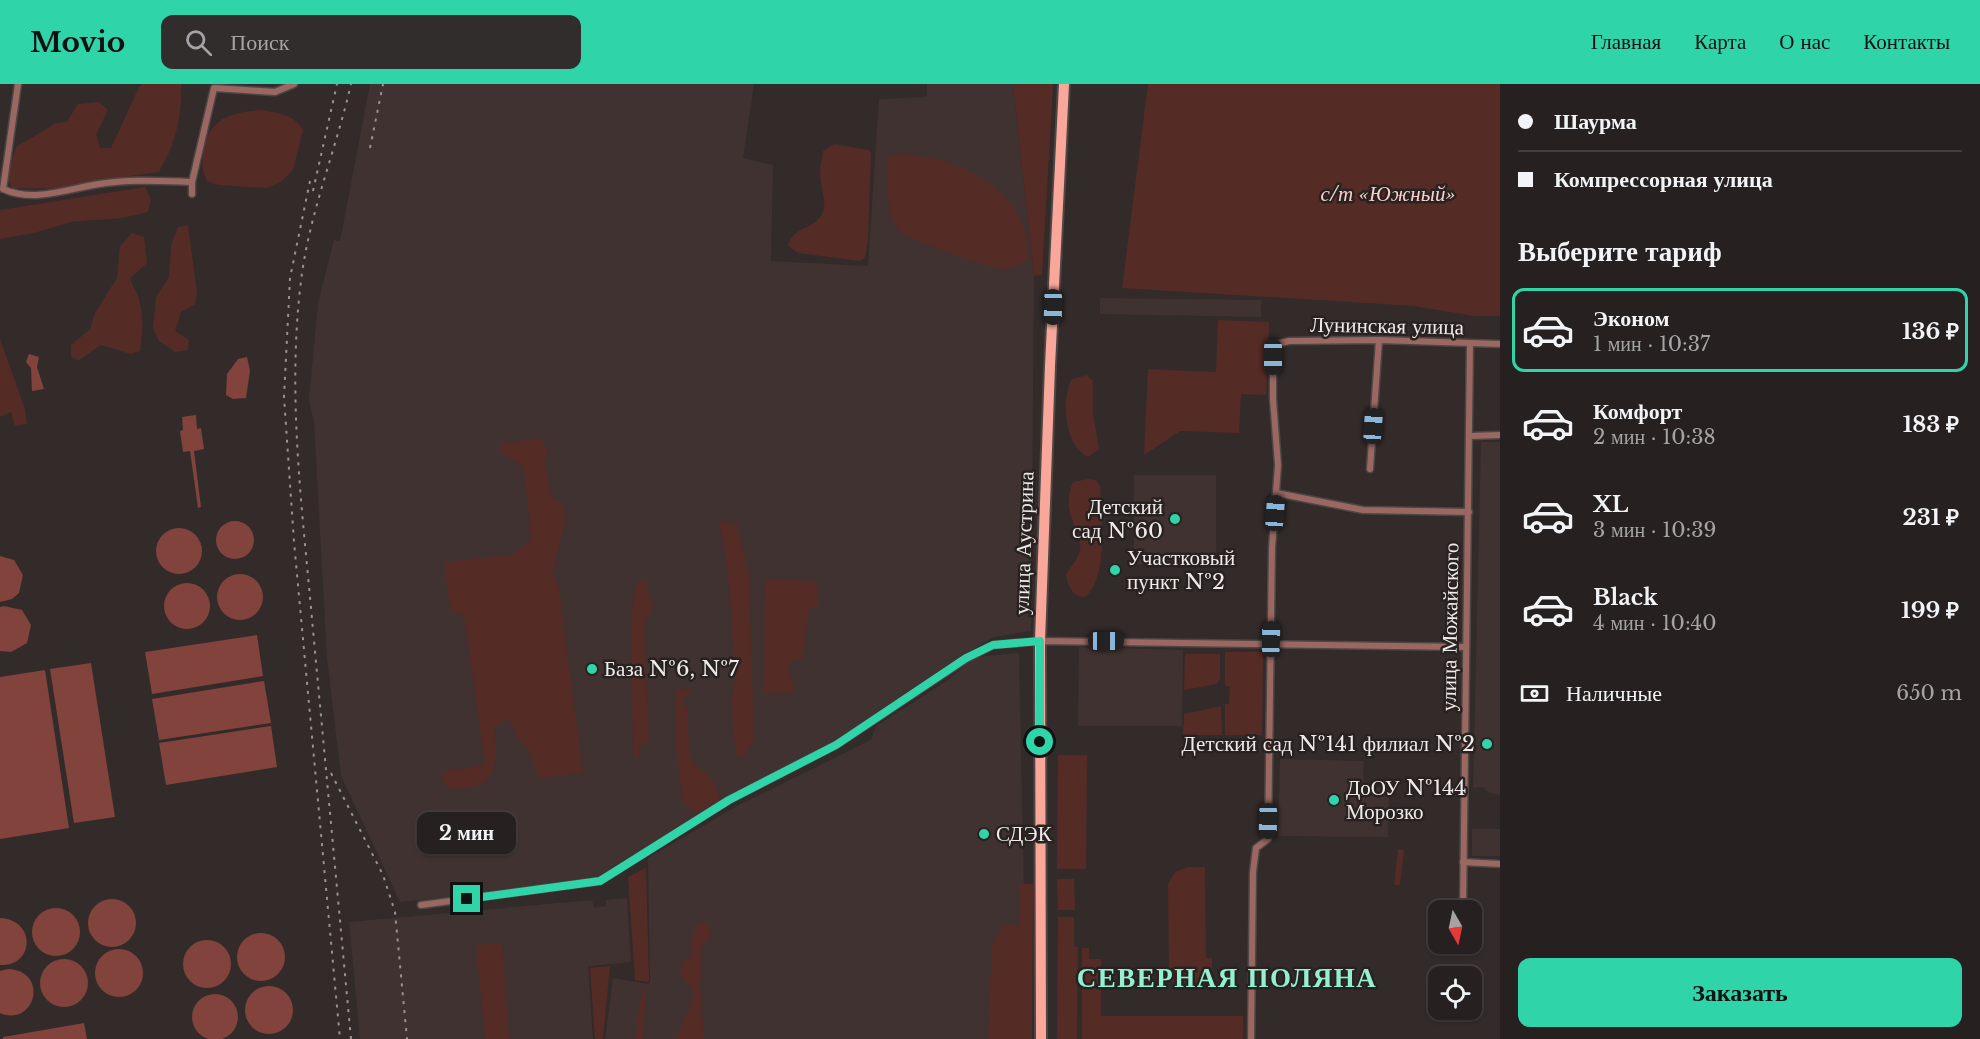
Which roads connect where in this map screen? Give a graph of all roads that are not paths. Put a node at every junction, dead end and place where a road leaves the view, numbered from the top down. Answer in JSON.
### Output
{"nodes":[{"id":1,"x":18,"y":84,"type":"edge"},
{"id":2,"x":294,"y":84,"type":"edge"},
{"id":3,"x":1064,"y":84,"type":"edge"},
{"id":4,"x":192,"y":182,"type":"junction"},
{"id":5,"x":192,"y":194,"type":"dead end"},
{"id":6,"x":1379,"y":340,"type":"junction"},
{"id":7,"x":1470,"y":344,"type":"junction"},
{"id":8,"x":1500,"y":344,"type":"edge"},
{"id":9,"x":1470,"y":435,"type":"junction"},
{"id":10,"x":1500,"y":435,"type":"edge"},
{"id":11,"x":1370,"y":469,"type":"dead end"},
{"id":12,"x":1276,"y":494,"type":"junction"},
{"id":13,"x":1468,"y":512,"type":"junction"},
{"id":14,"x":1040,"y":641,"type":"junction"},
{"id":15,"x":1271,"y":643,"type":"junction"},
{"id":16,"x":1466,"y":647,"type":"junction"},
{"id":17,"x":1462,"y":862,"type":"junction"},
{"id":18,"x":1500,"y":864,"type":"edge"},
{"id":19,"x":1463,"y":900,"type":"edge"},
{"id":20,"x":421,"y":905,"type":"dead end"},
{"id":21,"x":1041,"y":1039,"type":"edge"},
{"id":22,"x":1251,"y":1039,"type":"edge"}],
"edges":[{"from":1,"to":4,"type":"street"},
{"from":2,"to":4,"type":"street"},
{"from":3,"to":14,"type":"main road","name":"улица Аустрина"},
{"from":4,"to":5,"type":"street"},
{"from":6,"to":7,"type":"street","name":"Лунинская улица"},
{"from":6,"to":11,"type":"street"},
{"from":6,"to":12,"type":"street","name":"Лунинская улица"},
{"from":7,"to":8,"type":"street","name":"Лунинская улица"},
{"from":7,"to":9,"type":"street","name":"улица Можайского"},
{"from":9,"to":10,"type":"street"},
{"from":9,"to":13,"type":"street","name":"улица Можайского"},
{"from":12,"to":13,"type":"street"},
{"from":12,"to":15,"type":"street"},
{"from":13,"to":16,"type":"street","name":"улица Можайского"},
{"from":14,"to":15,"type":"street"},
{"from":14,"to":20,"type":"street"},
{"from":14,"to":21,"type":"main road","name":"улица Аустрина"},
{"from":15,"to":16,"type":"street"},
{"from":15,"to":22,"type":"street"},
{"from":16,"to":17,"type":"street","name":"улица Можайского"},
{"from":17,"to":18,"type":"street"},
{"from":17,"to":19,"type":"street","name":"улица Можайского"}]}
